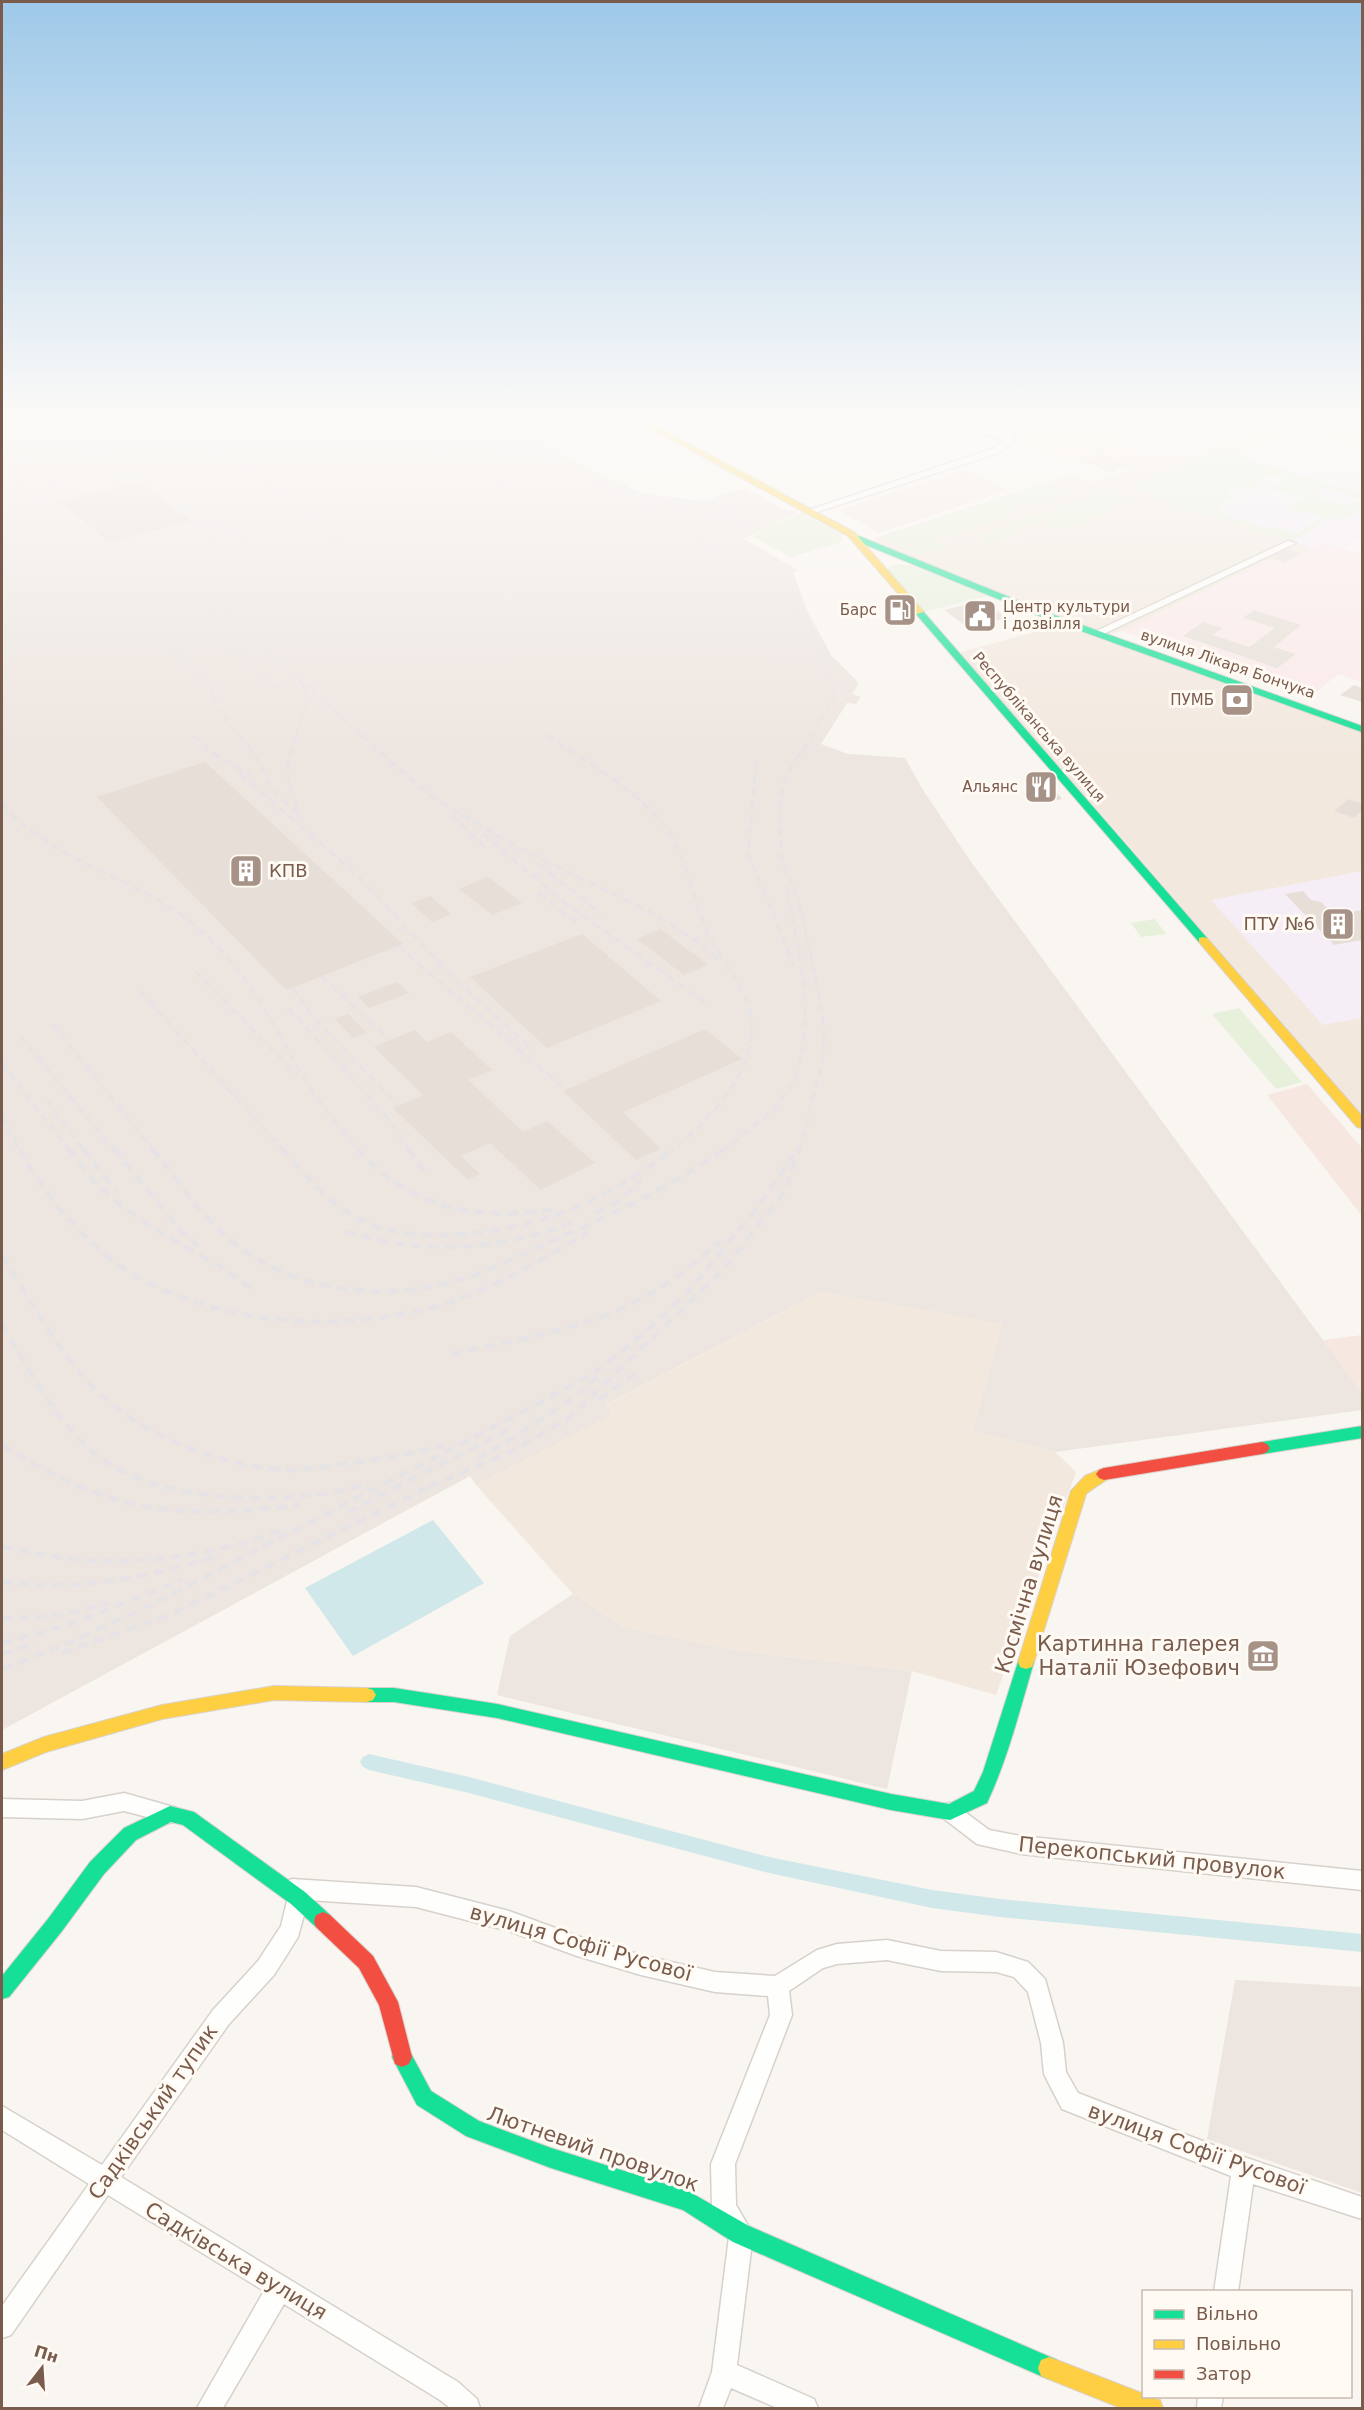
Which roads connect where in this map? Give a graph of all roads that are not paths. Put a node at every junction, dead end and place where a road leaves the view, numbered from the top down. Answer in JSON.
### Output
{"nodes":[{"id":1,"x":846,"y":531,"type":"edge"},
{"id":2,"x":851,"y":534,"type":"junction"},
{"id":3,"x":1291,"y":543,"type":"dead end"},
{"id":4,"x":916,"y":565,"type":"junction"},
{"id":5,"x":881,"y":571,"type":"junction"},
{"id":6,"x":1095,"y":634,"type":"junction"},
{"id":7,"x":1362,"y":729,"type":"edge"},
{"id":8,"x":1362,"y":1124,"type":"edge"},
{"id":9,"x":1362,"y":1432,"type":"edge"},
{"id":10,"x":2,"y":1762,"type":"edge"},
{"id":11,"x":2,"y":1808,"type":"edge"},
{"id":12,"x":950,"y":1812,"type":"junction"},
{"id":13,"x":170,"y":1814,"type":"junction"},
{"id":14,"x":1362,"y":1881,"type":"edge"},
{"id":15,"x":292,"y":1893,"type":"junction"},
{"id":16,"x":778,"y":1986,"type":"junction"},
{"id":17,"x":2,"y":1990,"type":"edge"},
{"id":18,"x":2,"y":2117,"type":"edge"},
{"id":19,"x":1244,"y":2169,"type":"junction"},
{"id":20,"x":104,"y":2181,"type":"junction"},
{"id":21,"x":1362,"y":2208,"type":"edge"},
{"id":22,"x":741,"y":2235,"type":"junction"},
{"id":23,"x":280,"y":2287,"type":"junction"},
{"id":24,"x":1226,"y":2290,"type":"edge"},
{"id":25,"x":2,"y":2326,"type":"edge"},
{"id":26,"x":724,"y":2372,"type":"junction"},
{"id":27,"x":209,"y":2409,"type":"edge"},
{"id":28,"x":468,"y":2409,"type":"edge"},
{"id":29,"x":711,"y":2409,"type":"edge"},
{"id":30,"x":805,"y":2409,"type":"edge"},
{"id":31,"x":1152,"y":2409,"type":"edge"}],
"edges":[{"from":1,"to":2,"type":"street","name":"Республіканська вулиця"},
{"from":2,"to":4,"type":"street","name":"вулиця Лікаря Бончука"},
{"from":2,"to":5,"type":"street","name":"Республіканська вулиця"},
{"from":3,"to":6,"type":"street"},
{"from":4,"to":5,"type":"street"},
{"from":4,"to":6,"type":"street","name":"вулиця Лікаря Бончука"},
{"from":5,"to":8,"type":"street","name":"Республіканська вулиця"},
{"from":6,"to":7,"type":"street","name":"вулиця Лікаря Бончука"},
{"from":9,"to":12,"type":"street","name":"Космічна вулиця"},
{"from":10,"to":12,"type":"street"},
{"from":11,"to":13,"type":"street"},
{"from":12,"to":14,"type":"street","name":"Перекопський провулок"},
{"from":13,"to":15,"type":"street","name":"Лютневий провулок"},
{"from":13,"to":17,"type":"street"},
{"from":15,"to":16,"type":"street","name":"вулиця Софії Русової"},
{"from":15,"to":20,"type":"street","name":"Садківський тупик"},
{"from":15,"to":22,"type":"street","name":"Лютневий провулок"},
{"from":16,"to":19,"type":"street","name":"вулиця Софії Русової"},
{"from":16,"to":22,"type":"street"},
{"from":18,"to":20,"type":"street","name":"Садківська вулиця"},
{"from":19,"to":21,"type":"street","name":"вулиця Софії Русової"},
{"from":19,"to":24,"type":"street"},
{"from":20,"to":23,"type":"street","name":"Садківська вулиця"},
{"from":20,"to":25,"type":"street","name":"Садківський тупик"},
{"from":22,"to":26,"type":"street"},
{"from":22,"to":31,"type":"street","name":"Лютневий провулок"},
{"from":23,"to":27,"type":"street"},
{"from":23,"to":28,"type":"street","name":"Садківська вулиця"},
{"from":26,"to":29,"type":"street"},
{"from":26,"to":30,"type":"street"}]}
